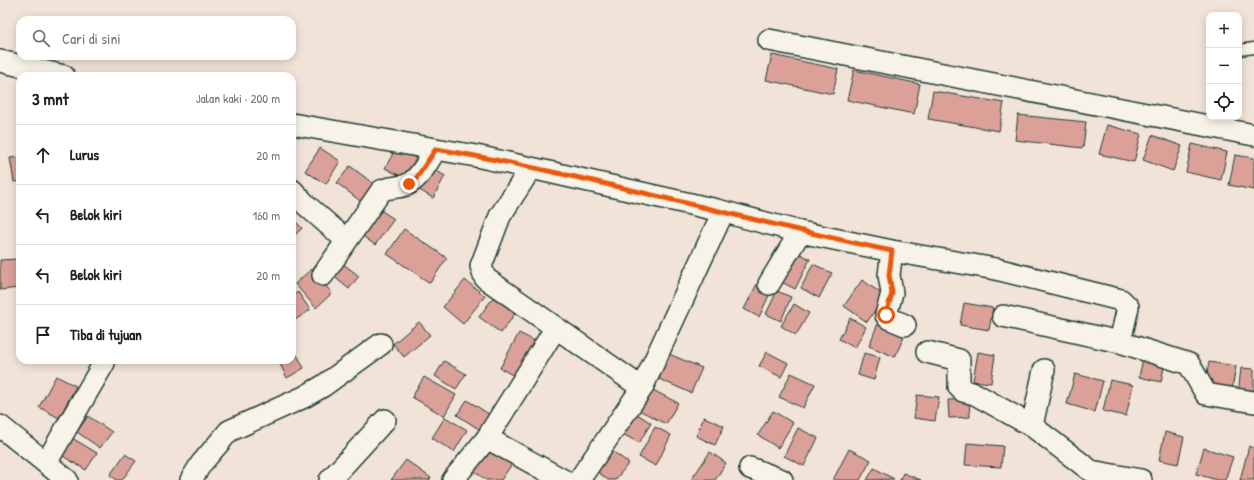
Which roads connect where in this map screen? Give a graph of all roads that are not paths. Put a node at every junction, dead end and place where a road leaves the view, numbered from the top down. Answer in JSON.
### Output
{"nodes":[{"id":1,"x":769,"y":40,"type":"dead end"},
{"id":2,"x":1254,"y":48,"type":"edge"},
{"id":3,"x":1242,"y":50,"type":"edge"},
{"id":4,"x":0,"y":61,"type":"edge"},
{"id":5,"x":47,"y":72,"type":"edge"},
{"id":6,"x":296,"y":125,"type":"edge"},
{"id":7,"x":1254,"y":135,"type":"edge"},
{"id":8,"x":436,"y":149,"type":"junction"},
{"id":9,"x":531,"y":168,"type":"junction"},
{"id":10,"x":296,"y":194,"type":"edge"},
{"id":11,"x":723,"y":212,"type":"junction"},
{"id":12,"x":800,"y":232,"type":"junction"},
{"id":13,"x":346,"y":240,"type":"junction"},
{"id":14,"x":892,"y":251,"type":"junction"},
{"id":15,"x":323,"y":275,"type":"dead end"},
{"id":16,"x":769,"y":284,"type":"dead end"},
{"id":17,"x":1003,"y":316,"type":"dead end"},
{"id":18,"x":905,"y":325,"type":"dead end"},
{"id":19,"x":555,"y":328,"type":"junction"},
{"id":20,"x":1120,"y":342,"type":"junction"},
{"id":21,"x":381,"y":344,"type":"dead end"},
{"id":22,"x":926,"y":352,"type":"dead end"},
{"id":23,"x":103,"y":364,"type":"edge"},
{"id":24,"x":1044,"y":370,"type":"dead end"},
{"id":25,"x":642,"y":388,"type":"junction"},
{"id":26,"x":1254,"y":402,"type":"edge"},
{"id":27,"x":385,"y":420,"type":"dead end"},
{"id":28,"x":0,"y":426,"type":"edge"},
{"id":29,"x":1032,"y":426,"type":"junction"},
{"id":30,"x":487,"y":438,"type":"junction"},
{"id":31,"x":46,"y":463,"type":"junction"},
{"id":32,"x":750,"y":468,"type":"dead end"},
{"id":33,"x":1088,"y":475,"type":"edge"},
{"id":34,"x":67,"y":480,"type":"edge"},
{"id":35,"x":191,"y":480,"type":"edge"},
{"id":36,"x":330,"y":480,"type":"edge"},
{"id":37,"x":454,"y":480,"type":"edge"},
{"id":38,"x":563,"y":480,"type":"edge"},
{"id":39,"x":579,"y":480,"type":"edge"},
{"id":40,"x":782,"y":480,"type":"edge"},
{"id":41,"x":1141,"y":480,"type":"edge"}],
"edges":[{"from":1,"to":7,"type":"street"},
{"from":2,"to":3,"type":"lane"},
{"from":4,"to":5,"type":"street"},
{"from":6,"to":8,"type":"street"},
{"from":8,"to":9,"type":"street"},
{"from":8,"to":13,"type":"street"},
{"from":9,"to":11,"type":"street"},
{"from":9,"to":19,"type":"street"},
{"from":10,"to":13,"type":"street"},
{"from":11,"to":12,"type":"street"},
{"from":11,"to":25,"type":"street"},
{"from":12,"to":14,"type":"street"},
{"from":12,"to":16,"type":"street"},
{"from":13,"to":15,"type":"street"},
{"from":14,"to":18,"type":"street"},
{"from":14,"to":20,"type":"street"},
{"from":17,"to":20,"type":"street"},
{"from":19,"to":25,"type":"street"},
{"from":19,"to":30,"type":"street"},
{"from":20,"to":26,"type":"street"},
{"from":21,"to":35,"type":"street"},
{"from":22,"to":29,"type":"street"},
{"from":23,"to":31,"type":"street"},
{"from":24,"to":29,"type":"street"},
{"from":25,"to":39,"type":"street"},
{"from":27,"to":36,"type":"street"},
{"from":28,"to":31,"type":"street"},
{"from":29,"to":33,"type":"street"},
{"from":30,"to":37,"type":"street"},
{"from":30,"to":38,"type":"street"},
{"from":31,"to":34,"type":"street"},
{"from":32,"to":40,"type":"street"},
{"from":33,"to":41,"type":"street"}]}
